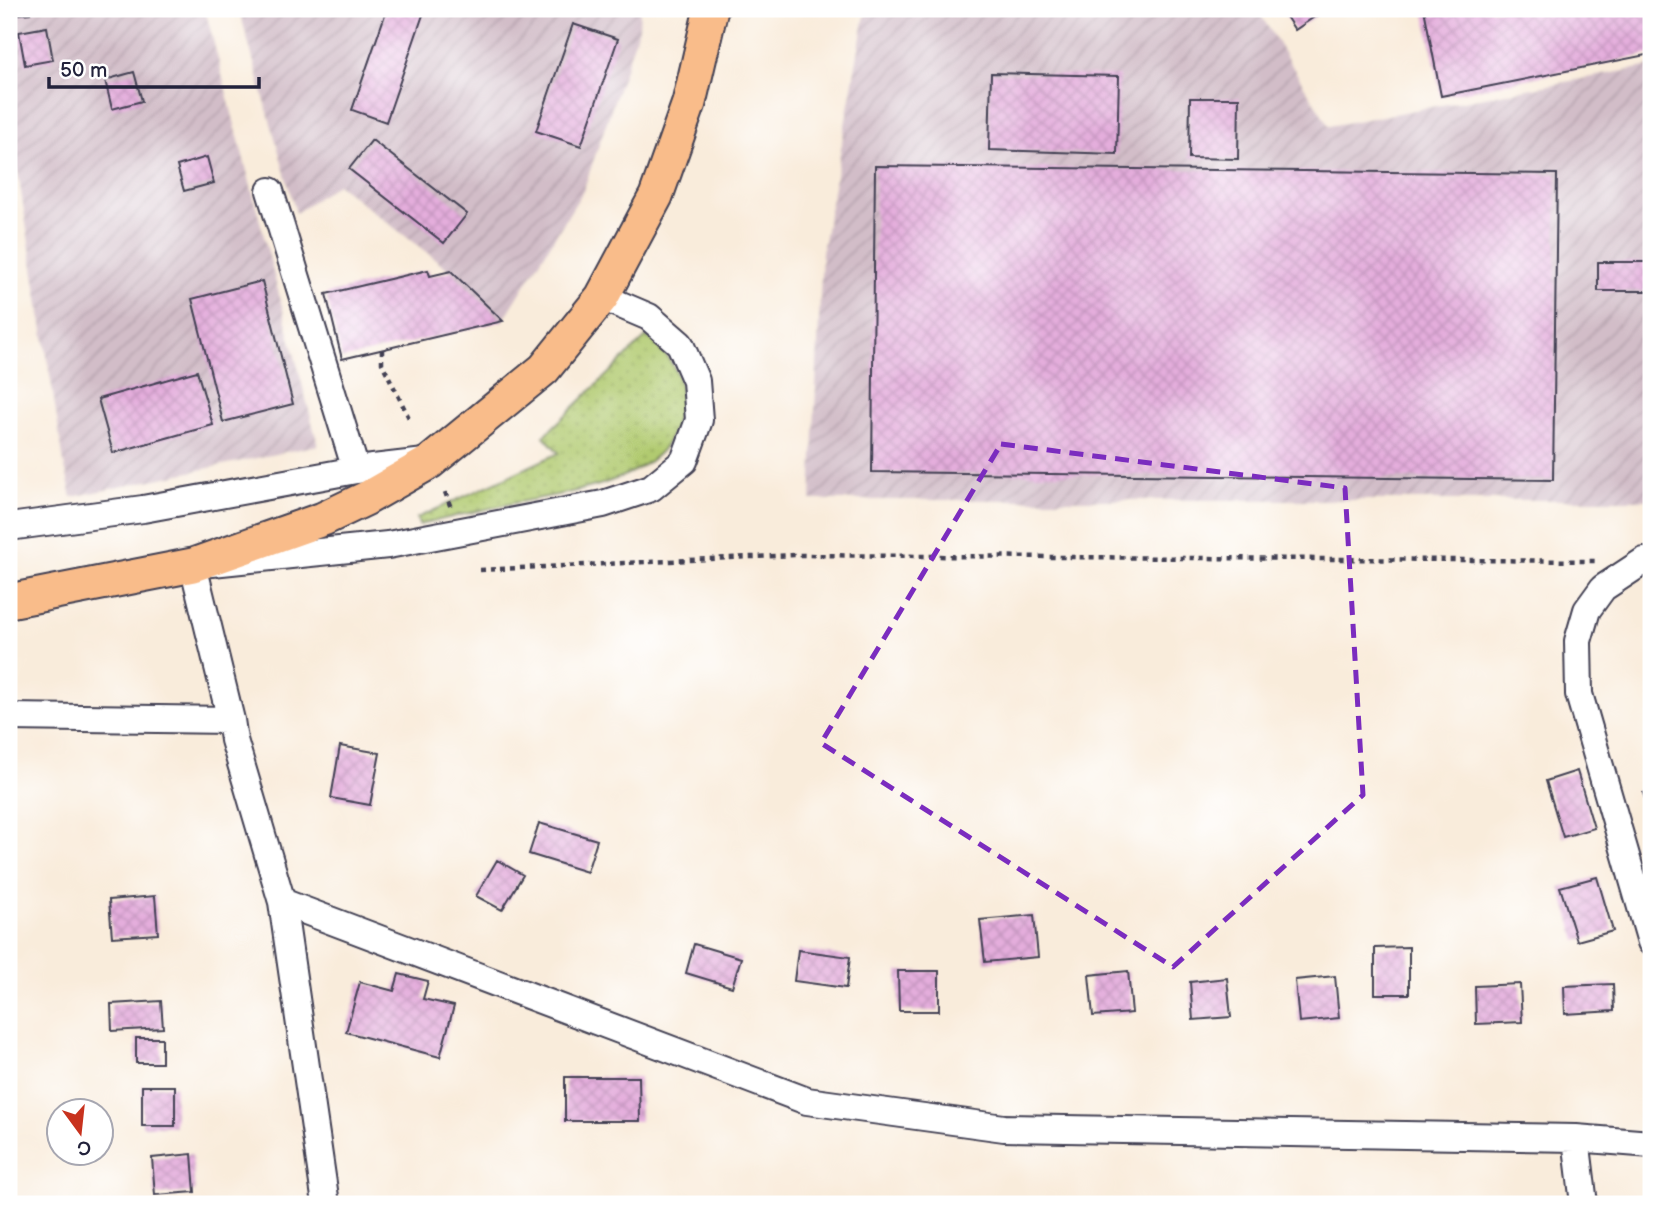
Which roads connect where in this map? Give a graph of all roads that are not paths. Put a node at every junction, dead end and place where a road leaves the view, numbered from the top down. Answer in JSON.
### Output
{"nodes":[{"id":1,"x":711,"y":9,"type":"edge"},
{"id":2,"x":270,"y":191,"type":"dead end"},
{"id":3,"x":602,"y":297,"type":"junction"},
{"id":4,"x":430,"y":462,"type":"junction"},
{"id":5,"x":356,"y":470,"type":"junction"},
{"id":6,"x":9,"y":527,"type":"edge"},
{"id":7,"x":1644,"y":561,"type":"road end"},
{"id":8,"x":193,"y":565,"type":"junction"},
{"id":9,"x":9,"y":601,"type":"edge"},
{"id":10,"x":9,"y":718,"type":"edge"},
{"id":11,"x":232,"y":720,"type":"junction"},
{"id":12,"x":282,"y":902,"type":"junction"},
{"id":13,"x":1651,"y":942,"type":"edge"},
{"id":14,"x":1576,"y":1138,"type":"junction"},
{"id":15,"x":1651,"y":1144,"type":"edge"},
{"id":16,"x":326,"y":1204,"type":"edge"},
{"id":17,"x":1584,"y":1204,"type":"edge"}],
"edges":[{"from":1,"to":3,"type":"main road"},
{"from":2,"to":5,"type":"street"},
{"from":3,"to":4,"type":"main road"},
{"from":3,"to":8,"type":"street"},
{"from":4,"to":5,"type":"street"},
{"from":4,"to":8,"type":"main road"},
{"from":5,"to":6,"type":"street"},
{"from":7,"to":13,"type":"street"},
{"from":8,"to":9,"type":"main road"},
{"from":8,"to":11,"type":"street"},
{"from":10,"to":11,"type":"street"},
{"from":11,"to":12,"type":"street"},
{"from":12,"to":14,"type":"street"},
{"from":12,"to":16,"type":"street"},
{"from":14,"to":15,"type":"street"},
{"from":14,"to":17,"type":"street"}]}
